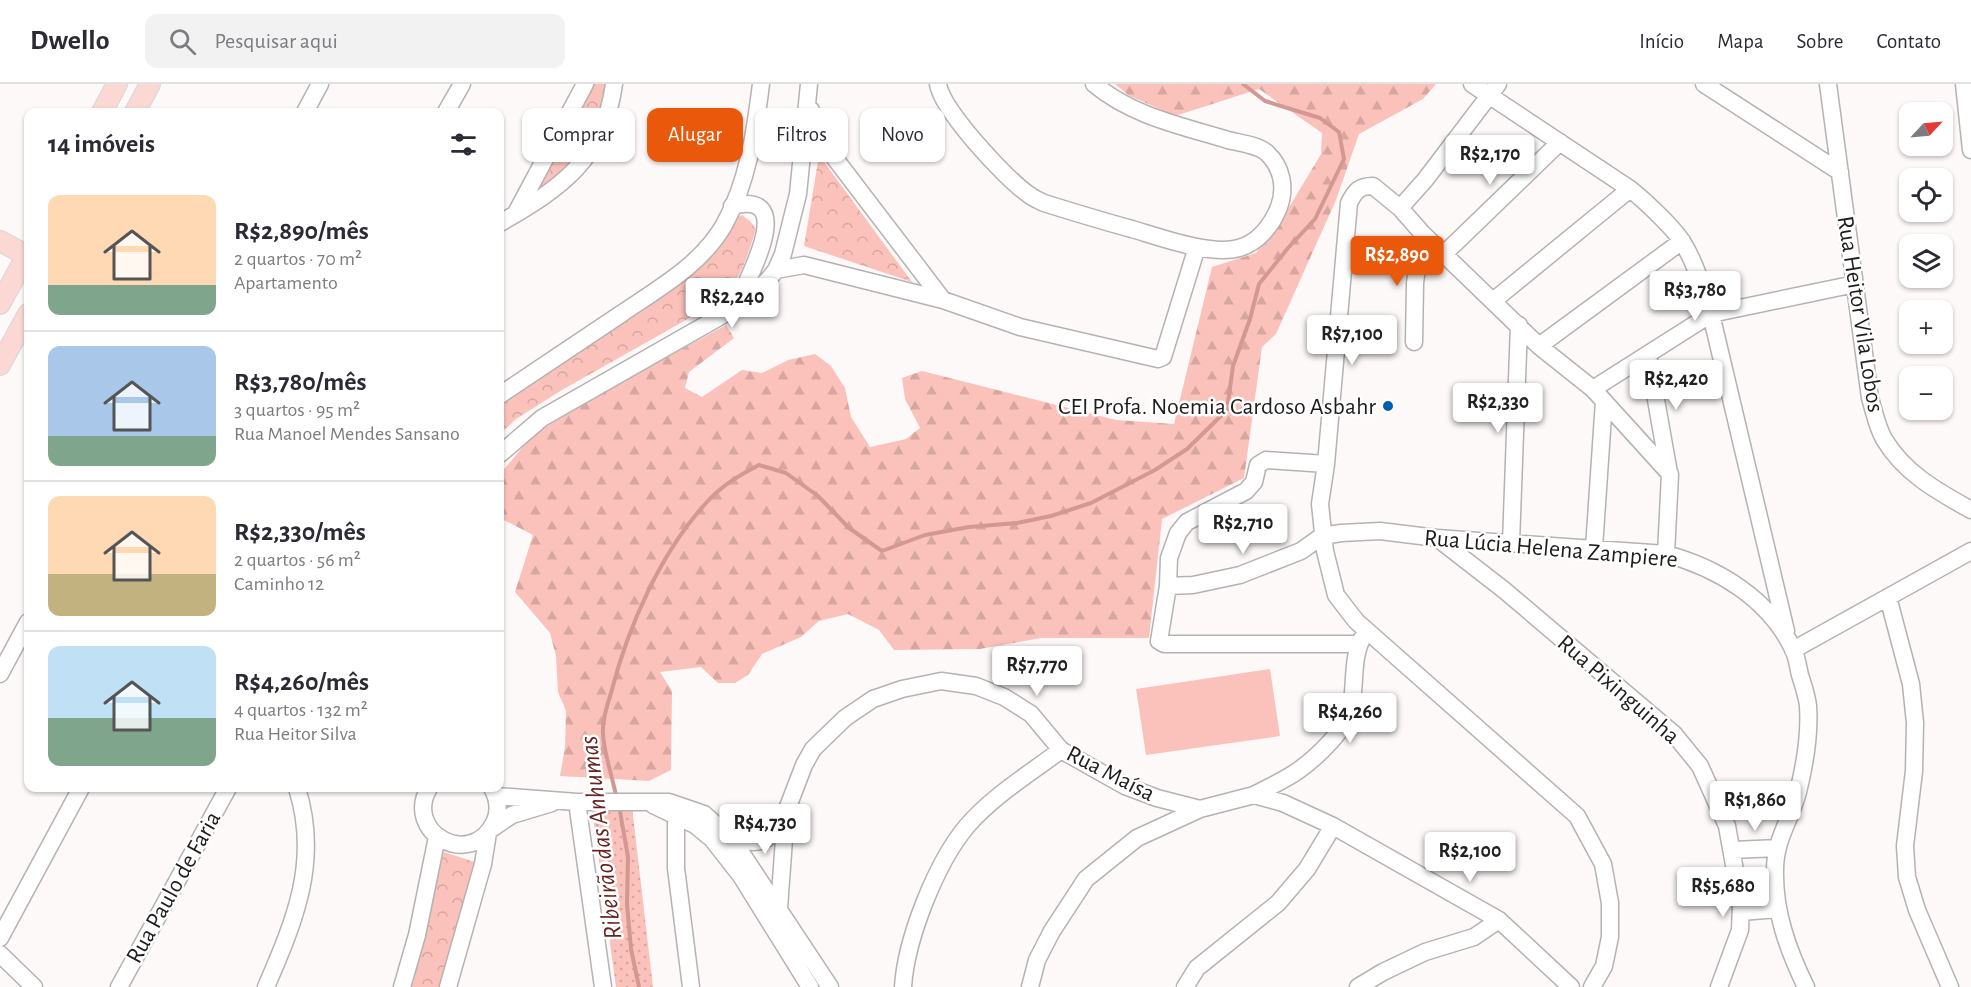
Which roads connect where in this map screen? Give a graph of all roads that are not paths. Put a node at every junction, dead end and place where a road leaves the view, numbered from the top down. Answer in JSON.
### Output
{"nodes":[{"id":1,"x":117,"y":84,"type":"edge"},
{"id":2,"x":150,"y":84,"type":"edge"},
{"id":3,"x":320,"y":84,"type":"edge"},
{"id":4,"x":462,"y":84,"type":"edge"},
{"id":5,"x":585,"y":84,"type":"edge"},
{"id":6,"x":614,"y":84,"type":"edge"},
{"id":7,"x":761,"y":84,"type":"edge"},
{"id":8,"x":938,"y":84,"type":"edge"},
{"id":9,"x":1094,"y":84,"type":"edge"},
{"id":10,"x":1472,"y":84,"type":"edge"},
{"id":11,"x":1704,"y":84,"type":"edge"},
{"id":12,"x":1828,"y":84,"type":"edge"},
{"id":13,"x":1964,"y":84,"type":"edge"},
{"id":14,"x":1494,"y":90,"type":"edge"},
{"id":15,"x":808,"y":92,"type":"edge"},
{"id":16,"x":104,"y":108,"type":"edge"},
{"id":17,"x":137,"y":108,"type":"edge"},
{"id":18,"x":307,"y":108,"type":"edge"},
{"id":19,"x":448,"y":108,"type":"edge"},
{"id":20,"x":1560,"y":142,"type":"junction"},
{"id":21,"x":1971,"y":150,"type":"edge"},
{"id":22,"x":1840,"y":172,"type":"junction"},
{"id":23,"x":1630,"y":189,"type":"junction"},
{"id":24,"x":732,"y":206,"type":"junction"},
{"id":25,"x":1400,"y":208,"type":"junction"},
{"id":26,"x":516,"y":214,"type":"junction"},
{"id":27,"x":504,"y":221,"type":"edge"},
{"id":28,"x":1422,"y":233,"type":"junction"},
{"id":29,"x":0,"y":241,"type":"edge"},
{"id":30,"x":1683,"y":241,"type":"junction"},
{"id":31,"x":1197,"y":247,"type":"junction"},
{"id":32,"x":24,"y":253,"type":"edge"},
{"id":33,"x":1444,"y":254,"type":"junction"},
{"id":34,"x":24,"y":262,"type":"edge"},
{"id":35,"x":776,"y":270,"type":"junction"},
{"id":36,"x":1855,"y":284,"type":"junction"},
{"id":37,"x":943,"y":300,"type":"junction"},
{"id":38,"x":1493,"y":301,"type":"junction"},
{"id":39,"x":0,"y":304,"type":"edge"},
{"id":40,"x":735,"y":308,"type":"junction"},
{"id":41,"x":1711,"y":314,"type":"junction"},
{"id":42,"x":24,"y":321,"type":"edge"},
{"id":43,"x":1520,"y":325,"type":"junction"},
{"id":44,"x":1414,"y":342,"type":"dead end"},
{"id":45,"x":1539,"y":346,"type":"junction"},
{"id":46,"x":1648,"y":355,"type":"junction"},
{"id":47,"x":0,"y":365,"type":"edge"},
{"id":48,"x":504,"y":392,"type":"edge"},
{"id":49,"x":1598,"y":395,"type":"junction"},
{"id":50,"x":504,"y":451,"type":"edge"},
{"id":51,"x":1326,"y":464,"type":"junction"},
{"id":52,"x":1670,"y":474,"type":"junction"},
{"id":53,"x":1967,"y":508,"type":"edge"},
{"id":54,"x":1971,"y":523,"type":"edge"},
{"id":55,"x":1322,"y":536,"type":"junction"},
{"id":56,"x":1437,"y":538,"type":"junction"},
{"id":57,"x":1512,"y":543,"type":"junction"},
{"id":58,"x":1594,"y":548,"type":"junction"},
{"id":59,"x":1971,"y":551,"type":"edge"},
{"id":60,"x":1666,"y":554,"type":"junction"},
{"id":61,"x":1168,"y":586,"type":"junction"},
{"id":62,"x":1888,"y":597,"type":"junction"},
{"id":63,"x":24,"y":629,"type":"edge"},
{"id":64,"x":1363,"y":638,"type":"junction"},
{"id":65,"x":1791,"y":646,"type":"junction"},
{"id":66,"x":0,"y":674,"type":"edge"},
{"id":67,"x":1061,"y":750,"type":"junction"},
{"id":68,"x":79,"y":792,"type":"edge"},
{"id":69,"x":226,"y":792,"type":"edge"},
{"id":70,"x":298,"y":792,"type":"edge"},
{"id":71,"x":426,"y":792,"type":"edge"},
{"id":72,"x":494,"y":792,"type":"edge"},
{"id":73,"x":1254,"y":795,"type":"junction"},
{"id":74,"x":577,"y":801,"type":"junction"},
{"id":75,"x":1200,"y":808,"type":"junction"},
{"id":76,"x":677,"y":810,"type":"junction"},
{"id":77,"x":786,"y":812,"type":"junction"},
{"id":78,"x":1334,"y":826,"type":"junction"},
{"id":79,"x":489,"y":831,"type":"junction"},
{"id":80,"x":704,"y":832,"type":"junction"},
{"id":81,"x":437,"y":837,"type":"junction"},
{"id":82,"x":732,"y":839,"type":"junction"},
{"id":83,"x":1778,"y":848,"type":"junction"},
{"id":84,"x":1733,"y":850,"type":"junction"},
{"id":85,"x":676,"y":851,"type":"junction"},
{"id":86,"x":1778,"y":909,"type":"junction"},
{"id":87,"x":772,"y":912,"type":"junction"},
{"id":88,"x":1741,"y":912,"type":"junction"},
{"id":89,"x":1499,"y":920,"type":"junction"},
{"id":90,"x":0,"y":938,"type":"edge"},
{"id":91,"x":0,"y":954,"type":"edge"},
{"id":92,"x":34,"y":987,"type":"edge"},
{"id":93,"x":119,"y":987,"type":"edge"},
{"id":94,"x":266,"y":987,"type":"edge"},
{"id":95,"x":402,"y":987,"type":"edge"},
{"id":96,"x":448,"y":987,"type":"edge"},
{"id":97,"x":603,"y":987,"type":"edge"},
{"id":98,"x":691,"y":987,"type":"edge"},
{"id":99,"x":810,"y":987,"type":"edge"},
{"id":100,"x":830,"y":987,"type":"edge"},
{"id":101,"x":903,"y":987,"type":"edge"},
{"id":102,"x":1030,"y":987,"type":"edge"},
{"id":103,"x":1185,"y":987,"type":"edge"},
{"id":104,"x":1358,"y":987,"type":"edge"},
{"id":105,"x":1571,"y":987,"type":"edge"},
{"id":106,"x":1592,"y":987,"type":"edge"},
{"id":107,"x":1719,"y":987,"type":"edge"},
{"id":108,"x":1806,"y":987,"type":"edge"},
{"id":109,"x":1950,"y":987,"type":"edge"}],
"edges":[{"from":1,"to":16,"type":"main road"},
{"from":2,"to":17,"type":"main road"},
{"from":3,"to":18,"type":"street"},
{"from":4,"to":19,"type":"street"},
{"from":5,"to":26,"type":"street"},
{"from":6,"to":26,"type":"street"},
{"from":7,"to":24,"type":"street"},
{"from":8,"to":31,"type":"street"},
{"from":9,"to":31,"type":"street"},
{"from":10,"to":14,"type":"street"},
{"from":11,"to":22,"type":"street"},
{"from":12,"to":22,"type":"street","name":"Rua Heitor Vila Lobos"},
{"from":13,"to":21,"type":"street"},
{"from":14,"to":20,"type":"street"},
{"from":14,"to":25,"type":"street"},
{"from":15,"to":35,"type":"street"},
{"from":15,"to":37,"type":"street"},
{"from":20,"to":23,"type":"street"},
{"from":20,"to":33,"type":"street"},
{"from":22,"to":36,"type":"street","name":"Rua Heitor Vila Lobos"},
{"from":23,"to":30,"type":"street"},
{"from":23,"to":38,"type":"street"},
{"from":24,"to":40,"type":"street"},
{"from":24,"to":48,"type":"street"},
{"from":25,"to":28,"type":"street"},
{"from":25,"to":51,"type":"street"},
{"from":26,"to":27,"type":"street"},
{"from":28,"to":33,"type":"street"},
{"from":28,"to":44,"type":"street"},
{"from":29,"to":32,"type":"main road"},
{"from":30,"to":41,"type":"street"},
{"from":30,"to":45,"type":"street"},
{"from":31,"to":37,"type":"street"},
{"from":33,"to":38,"type":"street"},
{"from":34,"to":39,"type":"main road"},
{"from":35,"to":37,"type":"street"},
{"from":35,"to":40,"type":"street"},
{"from":36,"to":41,"type":"street"},
{"from":36,"to":53,"type":"street","name":"Rua Heitor Vila Lobos"},
{"from":38,"to":43,"type":"street"},
{"from":40,"to":50,"type":"street"},
{"from":41,"to":46,"type":"street"},
{"from":41,"to":65,"type":"street"},
{"from":42,"to":47,"type":"main road"},
{"from":43,"to":45,"type":"street"},
{"from":43,"to":57,"type":"street"},
{"from":45,"to":49,"type":"street"},
{"from":46,"to":49,"type":"street"},
{"from":46,"to":52,"type":"street"},
{"from":49,"to":52,"type":"street"},
{"from":49,"to":58,"type":"street"},
{"from":51,"to":55,"type":"street"},
{"from":51,"to":61,"type":"street"},
{"from":52,"to":60,"type":"street"},
{"from":53,"to":54,"type":"street","name":"Rua Heitor Vila Lobos"},
{"from":55,"to":56,"type":"street","name":"Rua Lúcia Helena Zampiere"},
{"from":55,"to":61,"type":"street"},
{"from":55,"to":64,"type":"street"},
{"from":56,"to":57,"type":"street","name":"Rua Lúcia Helena Zampiere"},
{"from":56,"to":84,"type":"street","name":"Rua Pixinguinha"},
{"from":57,"to":58,"type":"street","name":"Rua Lúcia Helena Zampiere"},
{"from":58,"to":60,"type":"street","name":"Rua Lúcia Helena Zampiere"},
{"from":59,"to":62,"type":"street"},
{"from":60,"to":65,"type":"street","name":"Rua Lúcia Helena Zampiere"},
{"from":61,"to":64,"type":"street"},
{"from":62,"to":65,"type":"street"},
{"from":62,"to":109,"type":"street"},
{"from":63,"to":66,"type":"street"},
{"from":64,"to":73,"type":"street"},
{"from":64,"to":106,"type":"street"},
{"from":65,"to":83,"type":"street","name":"Rua Lúcia Helena Zampiere"},
{"from":67,"to":75,"type":"street","name":"Rua Maísa"},
{"from":67,"to":77,"type":"street","name":"Rua Maísa"},
{"from":67,"to":101,"type":"street"},
{"from":68,"to":90,"type":"street"},
{"from":69,"to":93,"type":"street","name":"Rua Paulo de Faria"},
{"from":70,"to":94,"type":"street"},
{"from":71,"to":81,"type":"street"},
{"from":72,"to":74,"type":"street"},
{"from":72,"to":79,"type":"street"},
{"from":73,"to":75,"type":"street","name":"Rua Maísa"},
{"from":73,"to":78,"type":"street","name":"Rua Maísa"},
{"from":74,"to":76,"type":"street"},
{"from":74,"to":79,"type":"street"},
{"from":74,"to":97,"type":"street"},
{"from":75,"to":102,"type":"street"},
{"from":76,"to":80,"type":"street"},
{"from":76,"to":82,"type":"street"},
{"from":76,"to":85,"type":"street"},
{"from":77,"to":82,"type":"street"},
{"from":77,"to":87,"type":"street","name":"Rua Maísa"},
{"from":78,"to":89,"type":"street","name":"Rua Maísa"},
{"from":78,"to":103,"type":"street"},
{"from":79,"to":81,"type":"street"},
{"from":79,"to":96,"type":"street"},
{"from":80,"to":85,"type":"street"},
{"from":80,"to":87,"type":"street"},
{"from":81,"to":95,"type":"street"},
{"from":82,"to":87,"type":"street"},
{"from":83,"to":84,"type":"street"},
{"from":83,"to":86,"type":"street","name":"Rua Lúcia Helena Zampiere"},
{"from":84,"to":88,"type":"street","name":"Rua Pixinguinha"},
{"from":85,"to":98,"type":"street"},
{"from":86,"to":88,"type":"street"},
{"from":86,"to":108,"type":"street","name":"Rua Lúcia Helena Zampiere"},
{"from":87,"to":99,"type":"street"},
{"from":87,"to":100,"type":"street"},
{"from":88,"to":107,"type":"street","name":"Rua Pixinguinha"},
{"from":89,"to":104,"type":"street"},
{"from":89,"to":105,"type":"street","name":"Rua Maísa"},
{"from":91,"to":92,"type":"street"}]}
